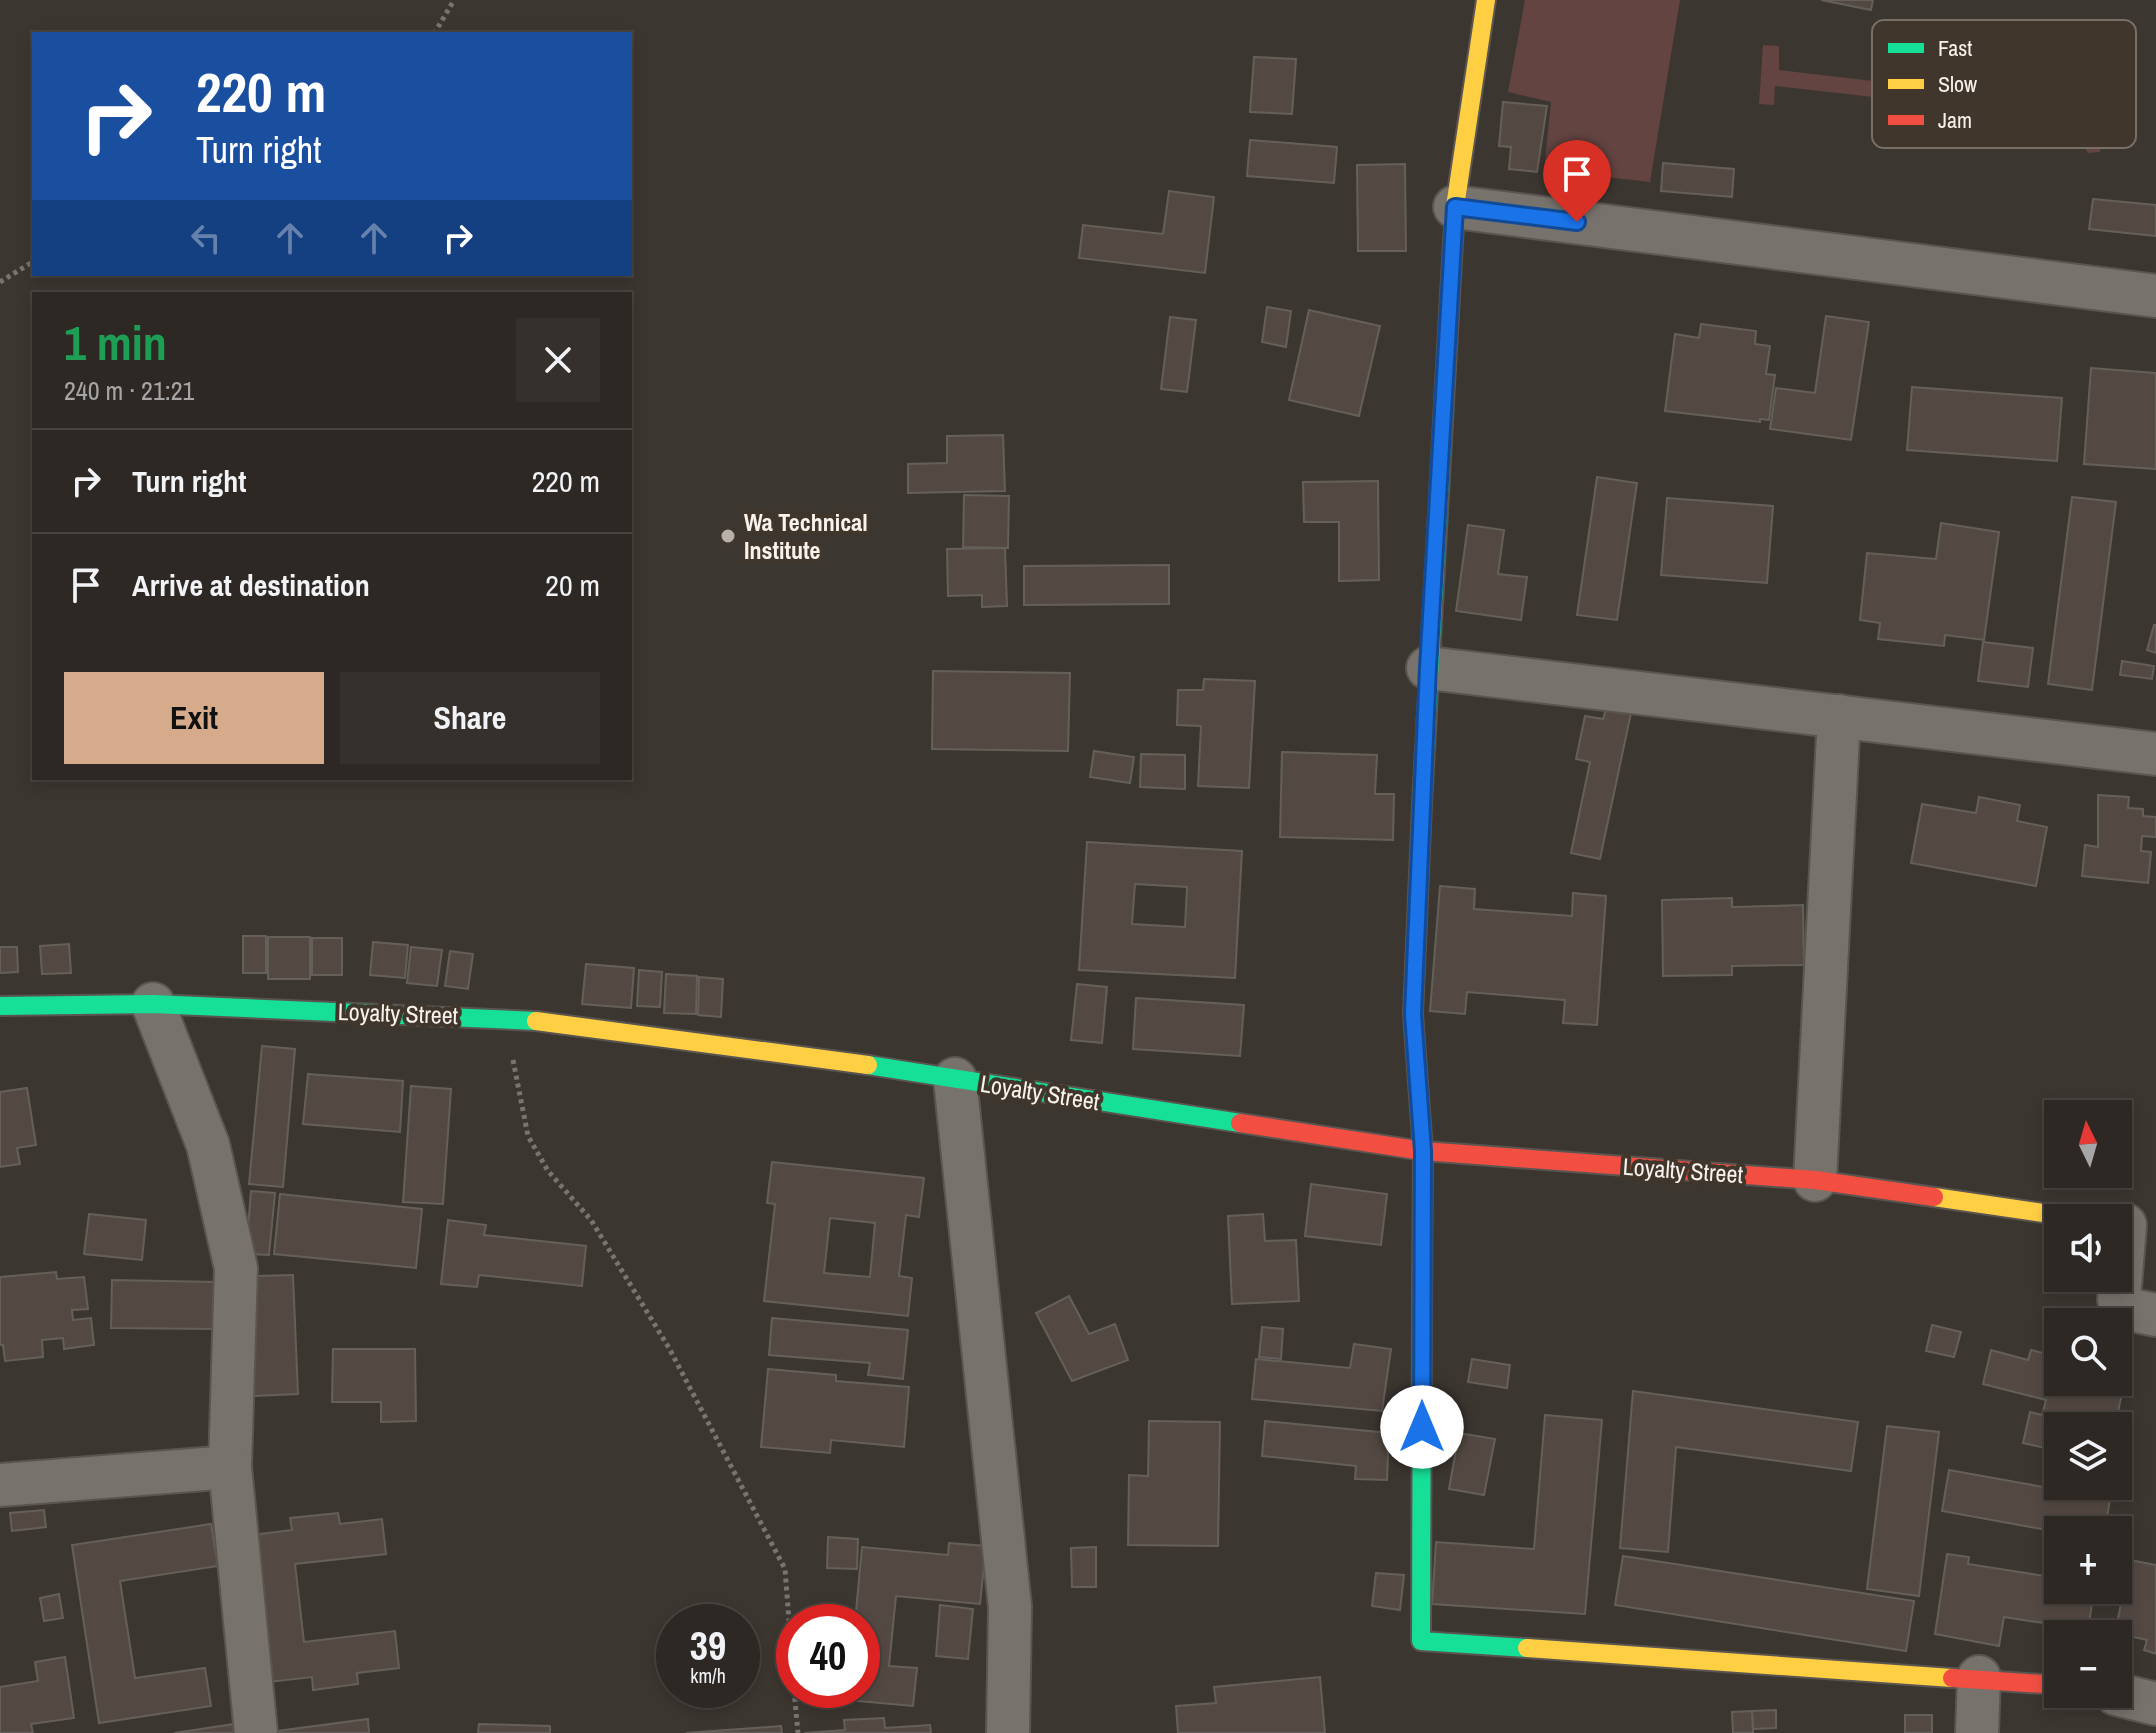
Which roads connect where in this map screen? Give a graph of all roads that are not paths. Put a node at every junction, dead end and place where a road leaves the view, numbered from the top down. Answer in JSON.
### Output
{"nodes":[{"id":1,"x":1486,"y":0,"type":"edge"},
{"id":2,"x":1455,"y":207,"type":"junction"},
{"id":3,"x":2156,"y":296,"type":"edge"},
{"id":4,"x":1428,"y":668,"type":"junction"},
{"id":5,"x":1839,"y":716,"type":"junction"},
{"id":6,"x":2156,"y":754,"type":"edge"},
{"id":7,"x":153,"y":1004,"type":"junction"},
{"id":8,"x":0,"y":1006,"type":"edge"},
{"id":9,"x":955,"y":1079,"type":"junction"},
{"id":10,"x":1423,"y":1151,"type":"junction"},
{"id":11,"x":1815,"y":1180,"type":"junction"},
{"id":12,"x":2044,"y":1213,"type":"edge"},
{"id":13,"x":2133,"y":1226,"type":"edge"},
{"id":14,"x":2156,"y":1315,"type":"edge"},
{"id":15,"x":230,"y":1467,"type":"junction"},
{"id":16,"x":0,"y":1485,"type":"edge"},
{"id":17,"x":1979,"y":1677,"type":"junction"},
{"id":18,"x":2044,"y":1684,"type":"edge"},
{"id":19,"x":2132,"y":1698,"type":"edge"},
{"id":20,"x":2156,"y":1704,"type":"edge"},
{"id":21,"x":256,"y":1733,"type":"edge"},
{"id":22,"x":1008,"y":1733,"type":"edge"},
{"id":23,"x":1977,"y":1733,"type":"edge"}],
"edges":[{"from":1,"to":2,"type":"street"},
{"from":2,"to":3,"type":"street"},
{"from":2,"to":4,"type":"street"},
{"from":4,"to":5,"type":"street"},
{"from":4,"to":10,"type":"street"},
{"from":5,"to":6,"type":"street"},
{"from":5,"to":11,"type":"street"},
{"from":7,"to":8,"type":"street","name":"Loyalty Street"},
{"from":7,"to":9,"type":"street","name":"Loyalty Street"},
{"from":7,"to":15,"type":"street"},
{"from":9,"to":10,"type":"street","name":"Loyalty Street"},
{"from":9,"to":22,"type":"street"},
{"from":10,"to":11,"type":"street","name":"Loyalty Street"},
{"from":10,"to":17,"type":"street"},
{"from":11,"to":12,"type":"street","name":"Loyalty Street"},
{"from":13,"to":14,"type":"street"},
{"from":15,"to":16,"type":"street"},
{"from":15,"to":21,"type":"street"},
{"from":17,"to":18,"type":"street"},
{"from":17,"to":23,"type":"street"},
{"from":19,"to":20,"type":"street"}]}
